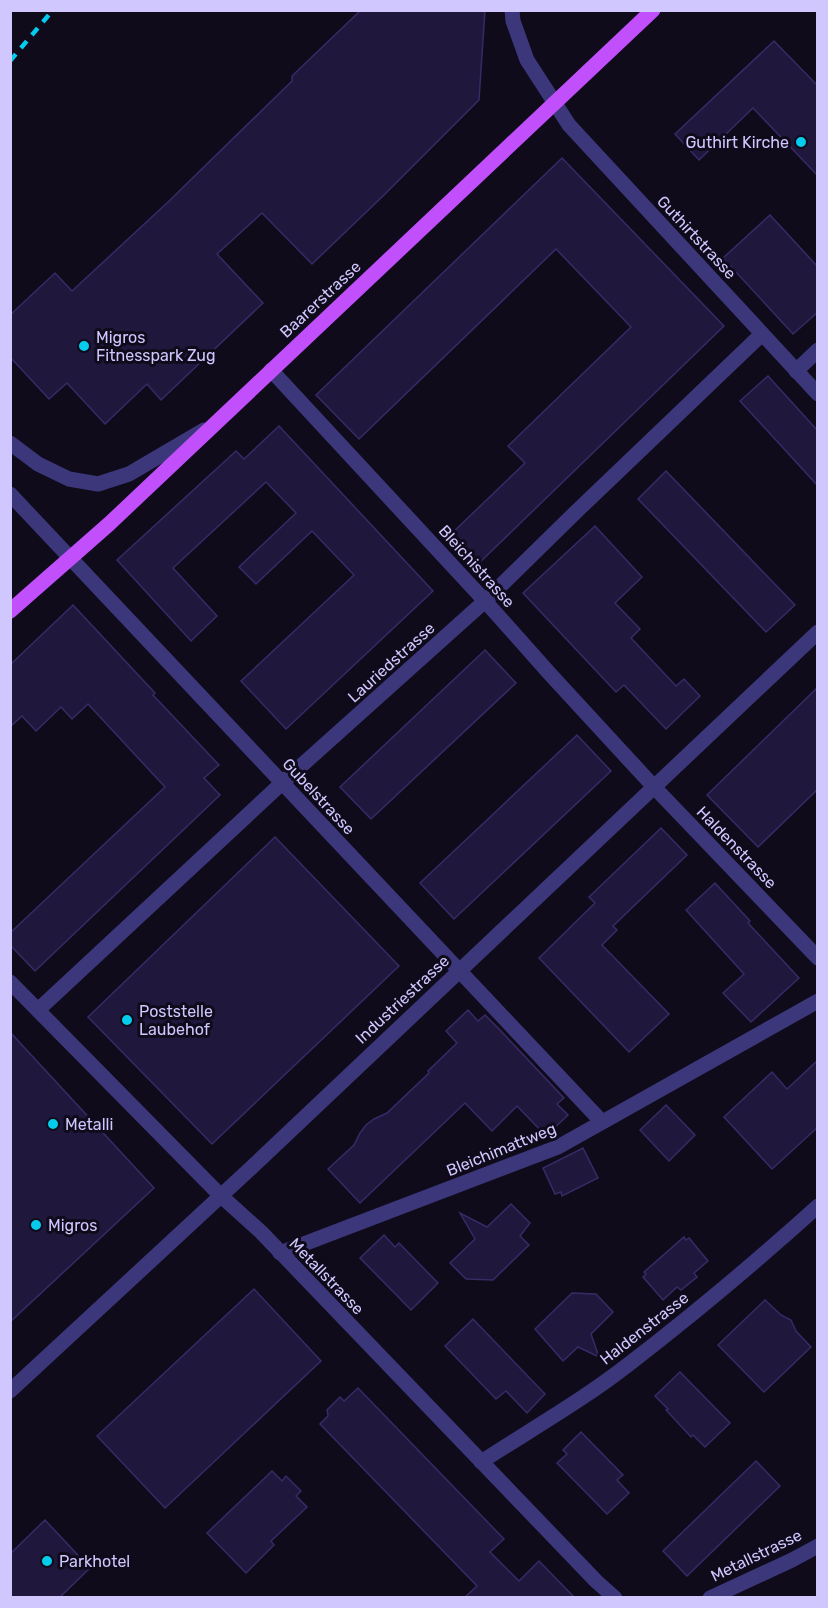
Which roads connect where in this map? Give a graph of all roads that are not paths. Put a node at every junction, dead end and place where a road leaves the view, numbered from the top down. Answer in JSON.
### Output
{"nodes":[{"id":1,"x":512,"y":10,"type":"edge"},
{"id":2,"x":653,"y":10,"type":"edge"},
{"id":3,"x":555,"y":103,"type":"junction"},
{"id":4,"x":762,"y":334,"type":"junction"},
{"id":5,"x":818,"y":350,"type":"edge"},
{"id":6,"x":271,"y":370,"type":"junction"},
{"id":7,"x":796,"y":371,"type":"junction"},
{"id":8,"x":818,"y":394,"type":"edge"},
{"id":9,"x":219,"y":421,"type":"junction"},
{"id":10,"x":10,"y":443,"type":"edge"},
{"id":11,"x":10,"y":494,"type":"edge"},
{"id":12,"x":70,"y":558,"type":"junction"},
{"id":13,"x":485,"y":601,"type":"junction"},
{"id":14,"x":10,"y":611,"type":"edge"},
{"id":15,"x":818,"y":632,"type":"edge"},
{"id":16,"x":282,"y":783,"type":"junction"},
{"id":17,"x":655,"y":788,"type":"junction"},
{"id":18,"x":818,"y":958,"type":"edge"},
{"id":19,"x":459,"y":971,"type":"junction"},
{"id":20,"x":10,"y":982,"type":"edge"},
{"id":21,"x":818,"y":1001,"type":"edge"},
{"id":22,"x":38,"y":1010,"type":"junction"},
{"id":23,"x":602,"y":1122,"type":"junction"},
{"id":24,"x":220,"y":1195,"type":"junction"},
{"id":25,"x":818,"y":1206,"type":"edge"},
{"id":26,"x":280,"y":1253,"type":"junction"},
{"id":27,"x":10,"y":1391,"type":"edge"},
{"id":28,"x":481,"y":1462,"type":"junction"},
{"id":29,"x":818,"y":1546,"type":"edge"},
{"id":30,"x":615,"y":1598,"type":"edge"},
{"id":31,"x":710,"y":1598,"type":"edge"}],
"edges":[{"from":1,"to":3,"type":"street","name":"Guthirtstrasse"},
{"from":2,"to":3,"type":"main road","name":"Baarerstrasse"},
{"from":3,"to":4,"type":"street","name":"Guthirtstrasse"},
{"from":3,"to":6,"type":"main road","name":"Baarerstrasse"},
{"from":4,"to":7,"type":"street","name":"Guthirtstrasse"},
{"from":4,"to":13,"type":"street","name":"Lauriedstrasse"},
{"from":5,"to":7,"type":"street"},
{"from":6,"to":9,"type":"main road","name":"Baarerstrasse"},
{"from":6,"to":13,"type":"street","name":"Bleichistrasse"},
{"from":7,"to":8,"type":"street","name":"Guthirtstrasse"},
{"from":9,"to":10,"type":"street"},
{"from":9,"to":12,"type":"main road","name":"Baarerstrasse"},
{"from":11,"to":12,"type":"street","name":"Gubelstrasse"},
{"from":12,"to":14,"type":"main road","name":"Baarerstrasse"},
{"from":12,"to":16,"type":"street","name":"Gubelstrasse"},
{"from":13,"to":16,"type":"street","name":"Lauriedstrasse"},
{"from":13,"to":17,"type":"street","name":"Bleichistrasse"},
{"from":15,"to":17,"type":"street","name":"Industriestrasse"},
{"from":16,"to":19,"type":"street","name":"Gubelstrasse"},
{"from":16,"to":22,"type":"street","name":"Lauriedstrasse"},
{"from":17,"to":18,"type":"street","name":"Haldenstrasse"},
{"from":17,"to":19,"type":"street","name":"Industriestrasse"},
{"from":19,"to":23,"type":"street","name":"Gubelstrasse"},
{"from":19,"to":24,"type":"street","name":"Industriestrasse"},
{"from":20,"to":22,"type":"street","name":"Metallstrasse"},
{"from":21,"to":23,"type":"street","name":"Bleichimattweg"},
{"from":22,"to":24,"type":"street","name":"Metallstrasse"},
{"from":23,"to":26,"type":"street","name":"Bleichimattweg"},
{"from":24,"to":26,"type":"street","name":"Metallstrasse"},
{"from":24,"to":27,"type":"street","name":"Industriestrasse"},
{"from":25,"to":28,"type":"street","name":"Haldenstrasse"},
{"from":26,"to":28,"type":"street","name":"Metallstrasse"},
{"from":28,"to":30,"type":"street","name":"Metallstrasse"},
{"from":29,"to":31,"type":"street","name":"Metallstrasse"}]}
